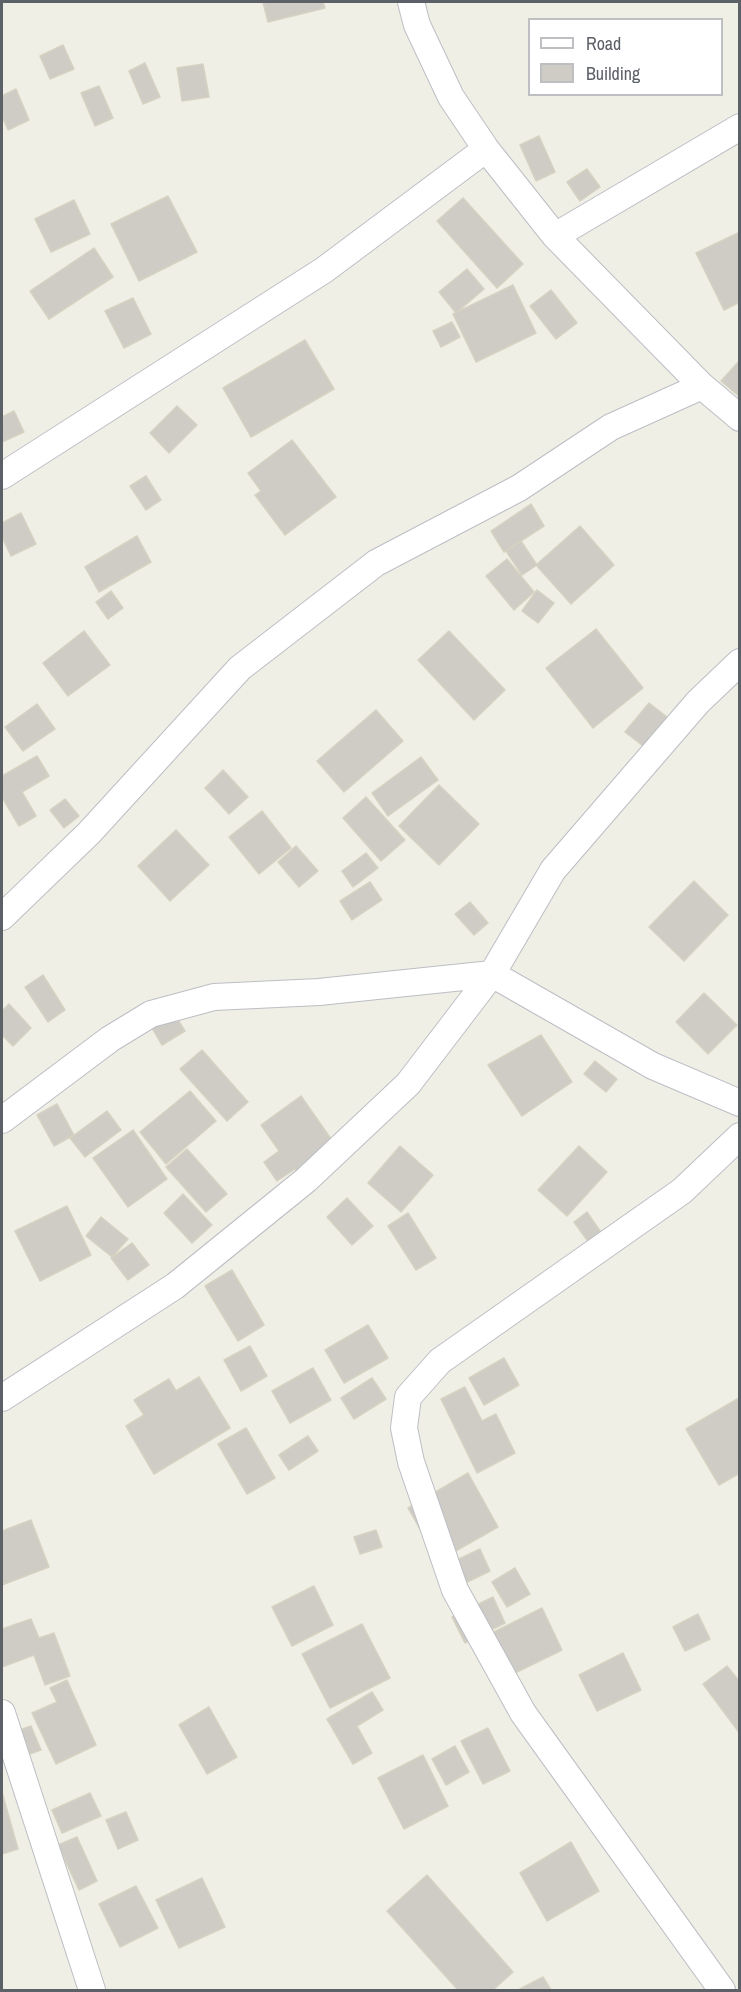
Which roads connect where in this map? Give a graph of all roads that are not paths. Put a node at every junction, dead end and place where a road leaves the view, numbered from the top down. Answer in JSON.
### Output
{"nodes":[{"id":1,"x":411,"y":2,"type":"edge"},
{"id":2,"x":740,"y":127,"type":"edge"},
{"id":3,"x":486,"y":149,"type":"junction"},
{"id":4,"x":555,"y":236,"type":"junction"},
{"id":5,"x":702,"y":386,"type":"junction"},
{"id":6,"x":740,"y":418,"type":"edge"},
{"id":7,"x":2,"y":476,"type":"edge"},
{"id":8,"x":740,"y":662,"type":"edge"},
{"id":9,"x":2,"y":917,"type":"edge"},
{"id":10,"x":492,"y":974,"type":"junction"},
{"id":11,"x":740,"y":1103,"type":"edge"},
{"id":12,"x":2,"y":1120,"type":"edge"},
{"id":13,"x":740,"y":1136,"type":"edge"},
{"id":14,"x":2,"y":1398,"type":"edge"},
{"id":15,"x":2,"y":1713,"type":"edge"},
{"id":16,"x":93,"y":1990,"type":"edge"},
{"id":17,"x":722,"y":1990,"type":"edge"}],
"edges":[{"from":1,"to":3,"type":"street"},
{"from":2,"to":4,"type":"street"},
{"from":3,"to":4,"type":"street"},
{"from":3,"to":7,"type":"street"},
{"from":4,"to":5,"type":"street"},
{"from":5,"to":6,"type":"street"},
{"from":5,"to":9,"type":"street"},
{"from":8,"to":10,"type":"street"},
{"from":10,"to":11,"type":"street"},
{"from":10,"to":12,"type":"street"},
{"from":10,"to":14,"type":"street"},
{"from":13,"to":17,"type":"street"},
{"from":15,"to":16,"type":"street"}]}
